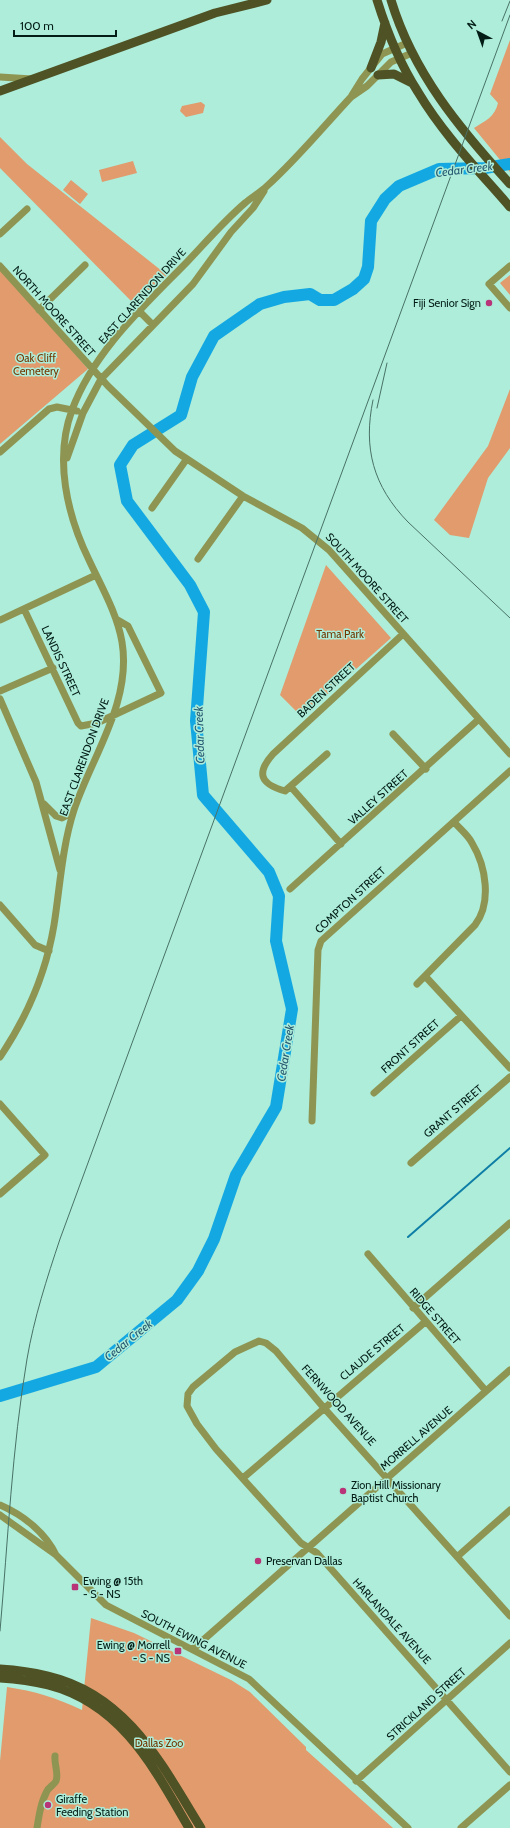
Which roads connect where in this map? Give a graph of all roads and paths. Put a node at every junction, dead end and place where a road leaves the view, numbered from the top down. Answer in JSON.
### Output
{"nodes":[{"id":1,"x":267,"y":0,"type":"edge"},
{"id":2,"x":377,"y":0,"type":"edge"},
{"id":3,"x":391,"y":0,"type":"edge"},
{"id":4,"x":385,"y":23,"type":"junction"},
{"id":5,"x":407,"y":43,"type":"junction"},
{"id":6,"x":395,"y":48,"type":"junction"},
{"id":7,"x":412,"y":52,"type":"junction"},
{"id":8,"x":400,"y":58,"type":"junction"},
{"id":9,"x":371,"y":68,"type":"junction"},
{"id":10,"x":378,"y":75,"type":"junction"},
{"id":11,"x":0,"y":77,"type":"edge"},
{"id":12,"x":34,"y":79,"type":"junction"},
{"id":13,"x":412,"y":83,"type":"junction"},
{"id":14,"x":0,"y":91,"type":"edge"},
{"id":15,"x":351,"y":97,"type":"junction"},
{"id":16,"x":509,"y":183,"type":"edge"},
{"id":17,"x":266,"y":188,"type":"junction"},
{"id":18,"x":510,"y":207,"type":"edge"},
{"id":19,"x":27,"y":209,"type":"dead end"},
{"id":20,"x":0,"y":234,"type":"edge"},
{"id":21,"x":85,"y":265,"type":"dead end"},
{"id":22,"x":0,"y":266,"type":"edge"},
{"id":23,"x":510,"y":266,"type":"edge"},
{"id":24,"x":510,"y":308,"type":"edge"},
{"id":25,"x":39,"y":310,"type":"junction"},
{"id":26,"x":140,"y":312,"type":"junction"},
{"id":27,"x":153,"y":325,"type":"junction"},
{"id":28,"x":93,"y":370,"type":"junction"},
{"id":29,"x":101,"y":380,"type":"junction"},
{"id":30,"x":72,"y":410,"type":"junction"},
{"id":31,"x":83,"y":413,"type":"junction"},
{"id":32,"x":0,"y":452,"type":"edge"},
{"id":33,"x":186,"y":460,"type":"junction"},
{"id":34,"x":65,"y":463,"type":"junction"},
{"id":35,"x":243,"y":496,"type":"junction"},
{"id":36,"x":152,"y":508,"type":"dead end"},
{"id":37,"x":198,"y":559,"type":"dead end"},
{"id":38,"x":96,"y":575,"type":"junction"},
{"id":39,"x":24,"y":609,"type":"junction"},
{"id":40,"x":116,"y":619,"type":"junction"},
{"id":41,"x":0,"y":620,"type":"edge"},
{"id":42,"x":403,"y":634,"type":"junction"},
{"id":43,"x":53,"y":668,"type":"junction"},
{"id":44,"x":0,"y":691,"type":"edge"},
{"id":45,"x":0,"y":698,"type":"edge"},
{"id":46,"x":113,"y":715,"type":"junction"},
{"id":47,"x":479,"y":719,"type":"junction"},
{"id":48,"x":393,"y":734,"type":"dead end"},
{"id":49,"x":327,"y":754,"type":"dead end"},
{"id":50,"x":510,"y":754,"type":"edge"},
{"id":51,"x":426,"y":769,"type":"junction"},
{"id":52,"x":510,"y":771,"type":"edge"},
{"id":53,"x":288,"y":789,"type":"junction"},
{"id":54,"x":44,"y":803,"type":"junction"},
{"id":55,"x":73,"y":812,"type":"junction"},
{"id":56,"x":454,"y":822,"type":"junction"},
{"id":57,"x":341,"y":844,"type":"junction"},
{"id":58,"x":60,"y":872,"type":"junction"},
{"id":59,"x":290,"y":889,"type":"dead end"},
{"id":60,"x":0,"y":905,"type":"edge"},
{"id":61,"x":49,"y":951,"type":"junction"},
{"id":62,"x":425,"y":976,"type":"junction"},
{"id":63,"x":417,"y":984,"type":"dead end"},
{"id":64,"x":461,"y":1016,"type":"junction"},
{"id":65,"x":0,"y":1057,"type":"edge"},
{"id":66,"x":510,"y":1068,"type":"edge"},
{"id":67,"x":510,"y":1076,"type":"edge"},
{"id":68,"x":374,"y":1093,"type":"dead end"},
{"id":69,"x":0,"y":1104,"type":"edge"},
{"id":70,"x":312,"y":1121,"type":"dead end"},
{"id":71,"x":411,"y":1162,"type":"dead end"},
{"id":72,"x":0,"y":1194,"type":"edge"},
{"id":73,"x":510,"y":1223,"type":"edge"},
{"id":74,"x":368,"y":1254,"type":"dead end"},
{"id":75,"x":413,"y":1308,"type":"junction"},
{"id":76,"x":425,"y":1322,"type":"junction"},
{"id":77,"x":259,"y":1342,"type":"joint"},
{"id":78,"x":510,"y":1370,"type":"edge"},
{"id":79,"x":486,"y":1391,"type":"junction"},
{"id":80,"x":324,"y":1408,"type":"junction"},
{"id":81,"x":388,"y":1477,"type":"junction"},
{"id":82,"x":243,"y":1478,"type":"junction"},
{"id":83,"x":0,"y":1505,"type":"edge"},
{"id":84,"x":510,"y":1510,"type":"edge"},
{"id":85,"x":0,"y":1515,"type":"edge"},
{"id":86,"x":308,"y":1548,"type":"junction"},
{"id":87,"x":56,"y":1555,"type":"junction"},
{"id":88,"x":458,"y":1556,"type":"junction"},
{"id":89,"x":510,"y":1616,"type":"edge"},
{"id":90,"x":510,"y":1643,"type":"edge"},
{"id":91,"x":193,"y":1650,"type":"junction"},
{"id":92,"x":0,"y":1668,"type":"edge"},
{"id":93,"x":0,"y":1678,"type":"edge"},
{"id":94,"x":447,"y":1699,"type":"junction"},
{"id":95,"x":96,"y":1701,"type":"junction"},
{"id":96,"x":56,"y":1756,"type":"dead end"},
{"id":97,"x":510,"y":1772,"type":"edge"},
{"id":98,"x":356,"y":1781,"type":"junction"},
{"id":99,"x":510,"y":1785,"type":"edge"},
{"id":100,"x":37,"y":1828,"type":"edge"},
{"id":101,"x":189,"y":1828,"type":"edge"},
{"id":102,"x":201,"y":1828,"type":"edge"},
{"id":103,"x":408,"y":1828,"type":"edge"},
{"id":104,"x":461,"y":1828,"type":"edge"}],
"edges":[{"from":1,"to":12,"type":"main road"},
{"from":2,"to":4,"type":"main road"},
{"from":3,"to":5,"type":"main road"},
{"from":4,"to":6,"type":"main road"},
{"from":4,"to":9,"type":"main road"},
{"from":5,"to":6,"type":"street","name":"EAST CLARENDON DRIVE"},
{"from":5,"to":7,"type":"main road"},
{"from":6,"to":8,"type":"main road"},
{"from":6,"to":9,"type":"street","name":"EAST CLARENDON DRIVE"},
{"from":7,"to":8,"type":"street","name":"EAST CLARENDON DRIVE"},
{"from":7,"to":16,"type":"main road"},
{"from":8,"to":10,"type":"street","name":"EAST CLARENDON DRIVE"},
{"from":8,"to":13,"type":"main road"},
{"from":9,"to":15,"type":"street","name":"EAST CLARENDON DRIVE"},
{"from":10,"to":13,"type":"main road"},
{"from":10,"to":15,"type":"street","name":"EAST CLARENDON DRIVE"},
{"from":11,"to":12,"type":"street"},
{"from":12,"to":14,"type":"main road"},
{"from":13,"to":18,"type":"main road"},
{"from":15,"to":17,"type":"street","name":"EAST CLARENDON DRIVE"},
{"from":17,"to":26,"type":"street","name":"EAST CLARENDON DRIVE"},
{"from":17,"to":27,"type":"street","name":"EAST CLARENDON DRIVE"},
{"from":19,"to":20,"type":"street"},
{"from":21,"to":25,"type":"street"},
{"from":22,"to":25,"type":"street","name":"NORTH MOORE STREET"},
{"from":23,"to":24,"type":"street"},
{"from":25,"to":28,"type":"street","name":"NORTH MOORE STREET"},
{"from":26,"to":27,"type":"street"},
{"from":26,"to":28,"type":"street","name":"EAST CLARENDON DRIVE"},
{"from":27,"to":29,"type":"street","name":"EAST CLARENDON DRIVE"},
{"from":28,"to":29,"type":"street","name":"SOUTH MOORE STREET"},
{"from":28,"to":30,"type":"street","name":"EAST CLARENDON DRIVE"},
{"from":29,"to":31,"type":"street","name":"EAST CLARENDON DRIVE"},
{"from":29,"to":33,"type":"street","name":"SOUTH MOORE STREET"},
{"from":30,"to":31,"type":"street"},
{"from":30,"to":32,"type":"street"},
{"from":30,"to":34,"type":"street","name":"EAST CLARENDON DRIVE"},
{"from":31,"to":34,"type":"street","name":"EAST CLARENDON DRIVE"},
{"from":33,"to":35,"type":"street","name":"SOUTH MOORE STREET"},
{"from":33,"to":36,"type":"street"},
{"from":34,"to":38,"type":"street","name":"EAST CLARENDON DRIVE"},
{"from":35,"to":37,"type":"street"},
{"from":35,"to":42,"type":"street","name":"SOUTH MOORE STREET"},
{"from":38,"to":39,"type":"street"},
{"from":38,"to":40,"type":"street","name":"EAST CLARENDON DRIVE"},
{"from":39,"to":41,"type":"street"},
{"from":39,"to":43,"type":"street","name":"LANDIS STREET"},
{"from":40,"to":46,"type":"street","name":"EAST CLARENDON DRIVE"},
{"from":40,"to":46,"type":"street"},
{"from":42,"to":47,"type":"street","name":"SOUTH MOORE STREET"},
{"from":42,"to":53,"type":"street","name":"BADEN STREET"},
{"from":43,"to":44,"type":"street"},
{"from":43,"to":46,"type":"street","name":"LANDIS STREET"},
{"from":45,"to":54,"type":"street"},
{"from":46,"to":55,"type":"street","name":"EAST CLARENDON DRIVE"},
{"from":47,"to":50,"type":"street","name":"SOUTH MOORE STREET"},
{"from":47,"to":51,"type":"street","name":"VALLEY STREET"},
{"from":48,"to":51,"type":"street"},
{"from":49,"to":53,"type":"street"},
{"from":51,"to":57,"type":"street","name":"VALLEY STREET"},
{"from":52,"to":56,"type":"street","name":"COMPTON STREET"},
{"from":53,"to":57,"type":"street"},
{"from":54,"to":55,"type":"street"},
{"from":54,"to":58,"type":"street"},
{"from":55,"to":58,"type":"street","name":"EAST CLARENDON DRIVE"},
{"from":56,"to":62,"type":"street"},
{"from":56,"to":70,"type":"street","name":"COMPTON STREET"},
{"from":57,"to":59,"type":"street","name":"VALLEY STREET"},
{"from":58,"to":61,"type":"street","name":"EAST CLARENDON DRIVE"},
{"from":60,"to":61,"type":"street"},
{"from":61,"to":65,"type":"street","name":"EAST CLARENDON DRIVE"},
{"from":62,"to":63,"type":"street"},
{"from":62,"to":64,"type":"street"},
{"from":64,"to":66,"type":"street"},
{"from":64,"to":68,"type":"street","name":"FRONT STREET"},
{"from":67,"to":71,"type":"street","name":"GRANT STREET"},
{"from":69,"to":72,"type":"street"},
{"from":73,"to":75,"type":"street"},
{"from":74,"to":75,"type":"street","name":"RIDGE STREET"},
{"from":75,"to":76,"type":"street","name":"RIDGE STREET"},
{"from":76,"to":79,"type":"street","name":"RIDGE STREET"},
{"from":76,"to":80,"type":"street","name":"CLAUDE STREET"},
{"from":77,"to":80,"type":"street","name":"FERNWOOD AVENUE"},
{"from":77,"to":82,"type":"street","name":"HARLANDALE AVENUE"},
{"from":78,"to":79,"type":"street","name":"MORRELL AVENUE"},
{"from":79,"to":81,"type":"street","name":"MORRELL AVENUE"},
{"from":80,"to":81,"type":"street","name":"FERNWOOD AVENUE"},
{"from":80,"to":82,"type":"street","name":"CLAUDE STREET"},
{"from":81,"to":86,"type":"street","name":"MORRELL AVENUE"},
{"from":81,"to":88,"type":"street","name":"FERNWOOD AVENUE"},
{"from":82,"to":86,"type":"street","name":"HARLANDALE AVENUE"},
{"from":83,"to":87,"type":"street","name":"SOUTH EWING AVENUE"},
{"from":84,"to":88,"type":"street"},
{"from":85,"to":87,"type":"street","name":"SOUTH EWING AVENUE"},
{"from":86,"to":91,"type":"street","name":"MORRELL AVENUE"},
{"from":86,"to":94,"type":"street","name":"HARLANDALE AVENUE"},
{"from":87,"to":91,"type":"street","name":"SOUTH EWING AVENUE"},
{"from":88,"to":89,"type":"street","name":"FERNWOOD AVENUE"},
{"from":90,"to":94,"type":"street","name":"STRICKLAND STREET"},
{"from":91,"to":98,"type":"street","name":"SOUTH EWING AVENUE"},
{"from":92,"to":95,"type":"main road"},
{"from":93,"to":95,"type":"main road"},
{"from":94,"to":97,"type":"street","name":"HARLANDALE AVENUE"},
{"from":94,"to":98,"type":"street","name":"STRICKLAND STREET"},
{"from":95,"to":101,"type":"main road"},
{"from":95,"to":102,"type":"main road"},
{"from":96,"to":100,"type":"street"},
{"from":98,"to":103,"type":"street","name":"SOUTH EWING AVENUE"},
{"from":99,"to":104,"type":"street"}]}
